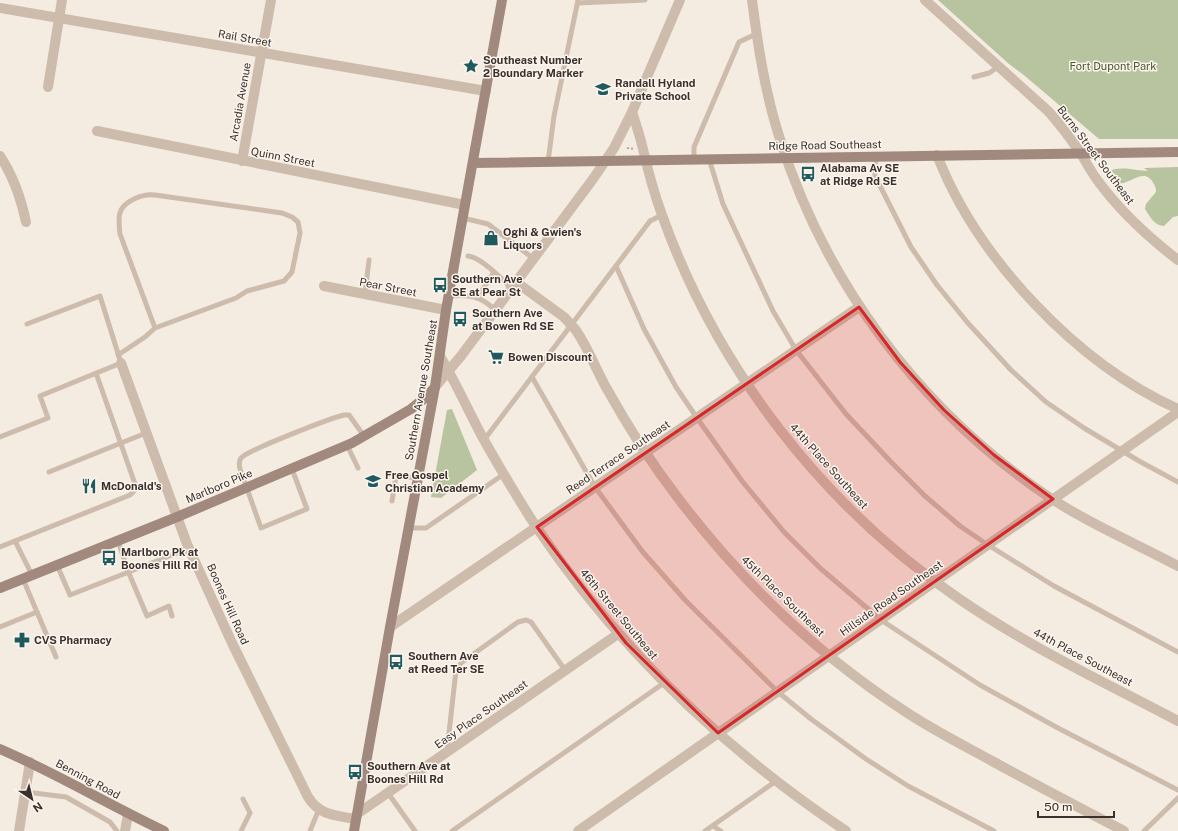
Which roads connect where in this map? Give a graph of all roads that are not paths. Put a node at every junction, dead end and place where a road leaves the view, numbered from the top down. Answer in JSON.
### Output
{"nodes":[{"id":1,"x":62,"y":0,"type":"edge"},
{"id":2,"x":271,"y":0,"type":"edge"},
{"id":3,"x":502,"y":0,"type":"edge"},
{"id":4,"x":645,"y":0,"type":"edge"},
{"id":5,"x":680,"y":0,"type":"edge"},
{"id":6,"x":752,"y":0,"type":"edge"},
{"id":7,"x":925,"y":0,"type":"edge"},
{"id":8,"x":578,"y":1,"type":"edge"},
{"id":9,"x":0,"y":8,"type":"edge"},
{"id":10,"x":59,"y":18,"type":"junction"},
{"id":11,"x":756,"y":34,"type":"junction"},
{"id":12,"x":262,"y":53,"type":"junction"},
{"id":13,"x":998,"y":67,"type":"junction"},
{"id":14,"x":974,"y":77,"type":"dead end"},
{"id":15,"x":48,"y":87,"type":"dead end"},
{"id":16,"x":486,"y":91,"type":"junction"},
{"id":17,"x":632,"y":112,"type":"junction"},
{"id":18,"x":96,"y":131,"type":"dead end"},
{"id":19,"x":1178,"y":152,"type":"edge"},
{"id":20,"x":1080,"y":153,"type":"junction"},
{"id":21,"x":937,"y":155,"type":"junction"},
{"id":22,"x":0,"y":156,"type":"edge"},
{"id":23,"x":876,"y":156,"type":"junction"},
{"id":24,"x":786,"y":158,"type":"junction"},
{"id":25,"x":694,"y":159,"type":"junction"},
{"id":26,"x":709,"y":159,"type":"junction"},
{"id":27,"x":606,"y":160,"type":"junction"},
{"id":28,"x":645,"y":160,"type":"junction"},
{"id":29,"x":242,"y":161,"type":"junction"},
{"id":30,"x":548,"y":162,"type":"junction"},
{"id":31,"x":473,"y":163,"type":"junction"},
{"id":32,"x":465,"y":205,"type":"junction"},
{"id":33,"x":662,"y":215,"type":"junction"},
{"id":34,"x":463,"y":218,"type":"junction"},
{"id":35,"x":26,"y":222,"type":"dead end"},
{"id":36,"x":468,"y":256,"type":"dead end"},
{"id":37,"x":534,"y":259,"type":"junction"},
{"id":38,"x":369,"y":260,"type":"dead end"},
{"id":39,"x":1178,"y":260,"type":"edge"},
{"id":40,"x":616,"y":266,"type":"junction"},
{"id":41,"x":494,"y":272,"type":"junction"},
{"id":42,"x":514,"y":285,"type":"junction"},
{"id":43,"x":324,"y":286,"type":"dead end"},
{"id":44,"x":365,"y":294,"type":"junction"},
{"id":45,"x":449,"y":296,"type":"junction"},
{"id":46,"x":477,"y":298,"type":"junction"},
{"id":47,"x":859,"y":307,"type":"junction"},
{"id":48,"x":446,"y":310,"type":"junction"},
{"id":49,"x":495,"y":310,"type":"junction"},
{"id":50,"x":27,"y":324,"type":"dead end"},
{"id":51,"x":572,"y":325,"type":"junction"},
{"id":52,"x":155,"y":328,"type":"junction"},
{"id":53,"x":796,"y":350,"type":"junction"},
{"id":54,"x":440,"y":356,"type":"junction"},
{"id":55,"x":119,"y":359,"type":"junction"},
{"id":56,"x":449,"y":370,"type":"junction"},
{"id":57,"x":96,"y":373,"type":"junction"},
{"id":58,"x":532,"y":377,"type":"junction"},
{"id":59,"x":747,"y":383,"type":"junction"},
{"id":60,"x":435,"y":387,"type":"junction"},
{"id":61,"x":1178,"y":411,"type":"edge"},
{"id":62,"x":696,"y":418,"type":"junction"},
{"id":63,"x":146,"y":433,"type":"junction"},
{"id":64,"x":364,"y":436,"type":"junction"},
{"id":65,"x":0,"y":437,"type":"edge"},
{"id":66,"x":484,"y":440,"type":"junction"},
{"id":67,"x":121,"y":443,"type":"junction"},
{"id":68,"x":347,"y":445,"type":"junction"},
{"id":69,"x":646,"y":452,"type":"junction"},
{"id":70,"x":1122,"y":452,"type":"junction"},
{"id":71,"x":358,"y":468,"type":"dead end"},
{"id":72,"x":292,"y":469,"type":"junction"},
{"id":73,"x":49,"y":472,"type":"dead end"},
{"id":74,"x":504,"y":474,"type":"junction"},
{"id":75,"x":418,"y":478,"type":"junction"},
{"id":76,"x":1178,"y":482,"type":"edge"},
{"id":77,"x":595,"y":487,"type":"junction"},
{"id":78,"x":246,"y":488,"type":"junction"},
{"id":79,"x":1053,"y":499,"type":"junction"},
{"id":80,"x":392,"y":500,"type":"dead end"},
{"id":81,"x":177,"y":517,"type":"junction"},
{"id":82,"x":537,"y":527,"type":"junction"},
{"id":83,"x":408,"y":528,"type":"junction"},
{"id":84,"x":15,"y":541,"type":"junction"},
{"id":85,"x":118,"y":541,"type":"junction"},
{"id":86,"x":988,"y":545,"type":"junction"},
{"id":87,"x":0,"y":547,"type":"edge"},
{"id":88,"x":190,"y":548,"type":"junction"},
{"id":89,"x":57,"y":565,"type":"junction"},
{"id":90,"x":1178,"y":566,"type":"edge"},
{"id":91,"x":128,"y":571,"type":"junction"},
{"id":92,"x":27,"y":577,"type":"junction"},
{"id":93,"x":935,"y":582,"type":"junction"},
{"id":94,"x":0,"y":588,"type":"edge"},
{"id":95,"x":37,"y":612,"type":"junction"},
{"id":96,"x":172,"y":616,"type":"dead end"},
{"id":97,"x":881,"y":620,"type":"junction"},
{"id":98,"x":0,"y":627,"type":"edge"},
{"id":99,"x":390,"y":627,"type":"junction"},
{"id":100,"x":618,"y":634,"type":"junction"},
{"id":101,"x":1178,"y":652,"type":"edge"},
{"id":102,"x":830,"y":655,"type":"junction"},
{"id":103,"x":56,"y":657,"type":"dead end"},
{"id":104,"x":566,"y":670,"type":"junction"},
{"id":105,"x":664,"y":683,"type":"junction"},
{"id":106,"x":778,"y":692,"type":"junction"},
{"id":107,"x":1178,"y":721,"type":"edge"},
{"id":108,"x":718,"y":733,"type":"junction"},
{"id":109,"x":0,"y":748,"type":"edge"},
{"id":110,"x":447,"y":752,"type":"junction"},
{"id":111,"x":30,"y":762,"type":"junction"},
{"id":112,"x":776,"y":781,"type":"junction"},
{"id":113,"x":1178,"y":790,"type":"edge"},
{"id":114,"x":26,"y":792,"type":"junction"},
{"id":115,"x":388,"y":793,"type":"junction"},
{"id":116,"x":1178,"y":798,"type":"edge"},
{"id":117,"x":244,"y":799,"type":"dead end"},
{"id":118,"x":318,"y":809,"type":"junction"},
{"id":119,"x":128,"y":814,"type":"junction"},
{"id":120,"x":356,"y":817,"type":"junction"},
{"id":121,"x":713,"y":826,"type":"junction"},
{"id":122,"x":19,"y":831,"type":"edge"},
{"id":123,"x":117,"y":831,"type":"edge"},
{"id":124,"x":125,"y":831,"type":"edge"},
{"id":125,"x":164,"y":831,"type":"edge"},
{"id":126,"x":241,"y":831,"type":"edge"},
{"id":127,"x":310,"y":831,"type":"edge"},
{"id":128,"x":354,"y":831,"type":"edge"},
{"id":129,"x":415,"y":831,"type":"edge"},
{"id":130,"x":452,"y":831,"type":"edge"},
{"id":131,"x":578,"y":831,"type":"edge"},
{"id":132,"x":705,"y":831,"type":"edge"},
{"id":133,"x":721,"y":831,"type":"edge"},
{"id":134,"x":846,"y":831,"type":"edge"},
{"id":135,"x":994,"y":831,"type":"edge"},
{"id":136,"x":1124,"y":831,"type":"edge"},
{"id":137,"x":1144,"y":831,"type":"edge"}],
"edges":[{"from":1,"to":10,"type":"street"},
{"from":2,"to":12,"type":"street","name":"Arcadia Avenue"},
{"from":3,"to":16,"type":"main road","name":"Southern Avenue Southeast"},
{"from":4,"to":8,"type":"lane"},
{"from":5,"to":17,"type":"street"},
{"from":6,"to":11,"type":"street"},
{"from":7,"to":13,"type":"street","name":"Burns Street Southeast"},
{"from":8,"to":30,"type":"lane"},
{"from":9,"to":10,"type":"street","name":"Rail Street"},
{"from":10,"to":12,"type":"street","name":"Rail Street"},
{"from":10,"to":15,"type":"street"},
{"from":11,"to":24,"type":"street"},
{"from":11,"to":25,"type":"lane"},
{"from":12,"to":16,"type":"street","name":"Rail Street"},
{"from":12,"to":29,"type":"street","name":"Arcadia Avenue"},
{"from":13,"to":14,"type":"lane"},
{"from":13,"to":20,"type":"street","name":"Burns Street Southeast"},
{"from":16,"to":31,"type":"main road","name":"Southern Avenue Southeast"},
{"from":17,"to":27,"type":"street"},
{"from":17,"to":28,"type":"street","name":"44th Place Southeast"},
{"from":18,"to":29,"type":"street","name":"Quinn Street"},
{"from":19,"to":20,"type":"main road","name":"Ridge Road Southeast"},
{"from":20,"to":21,"type":"main road","name":"Ridge Road Southeast"},
{"from":20,"to":39,"type":"street","name":"Burns Street Southeast"},
{"from":21,"to":23,"type":"main road","name":"Ridge Road Southeast"},
{"from":21,"to":61,"type":"street"},
{"from":22,"to":35,"type":"street"},
{"from":23,"to":24,"type":"main road","name":"Ridge Road Southeast"},
{"from":23,"to":70,"type":"lane"},
{"from":24,"to":26,"type":"main road","name":"Ridge Road Southeast"},
{"from":24,"to":47,"type":"street"},
{"from":25,"to":26,"type":"main road","name":"Ridge Road Southeast"},
{"from":25,"to":28,"type":"main road","name":"Ridge Road Southeast"},
{"from":26,"to":53,"type":"lane"},
{"from":27,"to":28,"type":"main road","name":"Ridge Road Southeast"},
{"from":27,"to":30,"type":"main road","name":"Ridge Road Southeast"},
{"from":27,"to":37,"type":"street"},
{"from":28,"to":33,"type":"street","name":"44th Place Southeast"},
{"from":29,"to":32,"type":"street","name":"Quinn Street"},
{"from":30,"to":31,"type":"main road","name":"Ridge Road Southeast"},
{"from":31,"to":32,"type":"main road","name":"Southern Avenue Southeast"},
{"from":32,"to":34,"type":"main road","name":"Southern Avenue Southeast"},
{"from":33,"to":40,"type":"lane"},
{"from":33,"to":59,"type":"street","name":"44th Place Southeast"},
{"from":34,"to":37,"type":"lane"},
{"from":34,"to":45,"type":"main road","name":"Southern Avenue Southeast"},
{"from":36,"to":41,"type":"lane"},
{"from":37,"to":42,"type":"street"},
{"from":38,"to":44,"type":"lane"},
{"from":40,"to":51,"type":"lane"},
{"from":40,"to":62,"type":"lane"},
{"from":41,"to":42,"type":"lane"},
{"from":41,"to":46,"type":"lane"},
{"from":42,"to":49,"type":"street"},
{"from":42,"to":51,"type":"street","name":"45th Place Southeast"},
{"from":43,"to":44,"type":"street","name":"Pear Street"},
{"from":44,"to":48,"type":"street","name":"Pear Street"},
{"from":45,"to":46,"type":"lane"},
{"from":45,"to":48,"type":"main road","name":"Southern Avenue Southeast"},
{"from":46,"to":49,"type":"lane"},
{"from":47,"to":53,"type":"street","name":"Reed Terrace Southeast"},
{"from":47,"to":79,"type":"street"},
{"from":48,"to":54,"type":"main road","name":"Southern Avenue Southeast"},
{"from":49,"to":56,"type":"street"},
{"from":50,"to":55,"type":"lane"},
{"from":51,"to":58,"type":"lane"},
{"from":51,"to":69,"type":"street","name":"45th Place Southeast"},
{"from":52,"to":52,"type":"lane"},
{"from":52,"to":55,"type":"lane"},
{"from":53,"to":59,"type":"street","name":"Reed Terrace Southeast"},
{"from":53,"to":86,"type":"lane"},
{"from":54,"to":56,"type":"street","name":"46th Street Southeast"},
{"from":54,"to":60,"type":"main road","name":"Southern Avenue Southeast"},
{"from":55,"to":57,"type":"lane"},
{"from":55,"to":63,"type":"street","name":"Boones Hill Road"},
{"from":56,"to":60,"type":"street"},
{"from":56,"to":66,"type":"street","name":"46th Street Southeast"},
{"from":57,"to":65,"type":"lane"},
{"from":57,"to":67,"type":"lane"},
{"from":58,"to":66,"type":"lane"},
{"from":58,"to":77,"type":"lane"},
{"from":59,"to":62,"type":"street","name":"Reed Terrace Southeast"},
{"from":59,"to":93,"type":"street","name":"44th Place Southeast"},
{"from":60,"to":64,"type":"main road","name":"Marlboro Pike"},
{"from":60,"to":75,"type":"main road","name":"Southern Avenue Southeast"},
{"from":61,"to":70,"type":"street","name":"Hillside Road Southeast"},
{"from":62,"to":69,"type":"street","name":"Reed Terrace Southeast"},
{"from":62,"to":97,"type":"lane"},
{"from":63,"to":67,"type":"lane"},
{"from":63,"to":81,"type":"street","name":"Boones Hill Road"},
{"from":64,"to":68,"type":"main road","name":"Marlboro Pike"},
{"from":64,"to":78,"type":"lane"},
{"from":66,"to":74,"type":"street","name":"46th Street Southeast"},
{"from":67,"to":73,"type":"lane"},
{"from":67,"to":84,"type":"lane"},
{"from":68,"to":71,"type":"lane"},
{"from":68,"to":72,"type":"main road","name":"Marlboro Pike"},
{"from":69,"to":77,"type":"street","name":"Reed Terrace Southeast"},
{"from":69,"to":102,"type":"street","name":"45th Place Southeast"},
{"from":70,"to":76,"type":"lane"},
{"from":70,"to":79,"type":"street","name":"Hillside Road Southeast"},
{"from":72,"to":78,"type":"main road","name":"Marlboro Pike"},
{"from":72,"to":78,"type":"lane"},
{"from":74,"to":82,"type":"street","name":"46th Street Southeast"},
{"from":74,"to":83,"type":"lane"},
{"from":75,"to":80,"type":"lane"},
{"from":75,"to":83,"type":"main road","name":"Southern Avenue Southeast"},
{"from":77,"to":82,"type":"street","name":"Reed Terrace Southeast"},
{"from":77,"to":106,"type":"lane"},
{"from":78,"to":81,"type":"main road","name":"Marlboro Pike"},
{"from":79,"to":86,"type":"street","name":"Hillside Road Southeast"},
{"from":79,"to":90,"type":"street"},
{"from":81,"to":85,"type":"main road","name":"Marlboro Pike"},
{"from":81,"to":88,"type":"street","name":"Boones Hill Road"},
{"from":82,"to":99,"type":"street","name":"Reed Terrace Southeast"},
{"from":82,"to":100,"type":"street","name":"46th Street Southeast"},
{"from":83,"to":99,"type":"main road","name":"Southern Avenue Southeast"},
{"from":84,"to":87,"type":"lane"},
{"from":84,"to":92,"type":"lane"},
{"from":85,"to":89,"type":"main road","name":"Marlboro Pike"},
{"from":85,"to":91,"type":"lane"},
{"from":86,"to":93,"type":"street","name":"Hillside Road Southeast"},
{"from":86,"to":101,"type":"lane"},
{"from":88,"to":91,"type":"lane"},
{"from":88,"to":118,"type":"street","name":"Boones Hill Road"},
{"from":89,"to":91,"type":"lane"},
{"from":89,"to":92,"type":"main road","name":"Marlboro Pike"},
{"from":91,"to":96,"type":"lane"},
{"from":92,"to":94,"type":"main road","name":"Marlboro Pike"},
{"from":92,"to":95,"type":"lane"},
{"from":93,"to":97,"type":"street","name":"Hillside Road Southeast"},
{"from":93,"to":107,"type":"street","name":"44th Place Southeast"},
{"from":95,"to":98,"type":"lane"},
{"from":95,"to":103,"type":"lane"},
{"from":97,"to":102,"type":"street","name":"Hillside Road Southeast"},
{"from":97,"to":113,"type":"lane"},
{"from":99,"to":120,"type":"main road","name":"Southern Avenue Southeast"},
{"from":100,"to":104,"type":"street","name":"Easy Place Southeast"},
{"from":100,"to":105,"type":"street","name":"46th Street Southeast"},
{"from":102,"to":106,"type":"street","name":"Hillside Road Southeast"},
{"from":102,"to":136,"type":"street","name":"45th Place Southeast"},
{"from":104,"to":110,"type":"street","name":"Easy Place Southeast"},
{"from":104,"to":110,"type":"lane"},
{"from":105,"to":108,"type":"street","name":"46th Street Southeast"},
{"from":105,"to":130,"type":"lane"},
{"from":106,"to":108,"type":"street","name":"Hillside Road Southeast"},
{"from":106,"to":135,"type":"lane"},
{"from":108,"to":112,"type":"street","name":"46th Street Southeast"},
{"from":108,"to":131,"type":"street","name":"Hillside Road Southeast"},
{"from":109,"to":111,"type":"main road","name":"Benning Road"},
{"from":110,"to":115,"type":"street","name":"Easy Place Southeast"},
{"from":111,"to":114,"type":"street"},
{"from":111,"to":119,"type":"main road","name":"Benning Road"},
{"from":112,"to":121,"type":"lane"},
{"from":112,"to":134,"type":"street","name":"46th Street Southeast"},
{"from":114,"to":122,"type":"street"},
{"from":114,"to":123,"type":"lane"},
{"from":115,"to":120,"type":"street","name":"Easy Place Southeast"},
{"from":115,"to":129,"type":"lane"},
{"from":116,"to":137,"type":"lane"},
{"from":117,"to":126,"type":"lane"},
{"from":118,"to":120,"type":"street"},
{"from":118,"to":127,"type":"lane"},
{"from":119,"to":124,"type":"street"},
{"from":119,"to":125,"type":"main road","name":"Benning Road"},
{"from":120,"to":128,"type":"main road","name":"Southern Avenue Southeast"},
{"from":121,"to":132,"type":"lane"},
{"from":121,"to":133,"type":"lane"}]}
